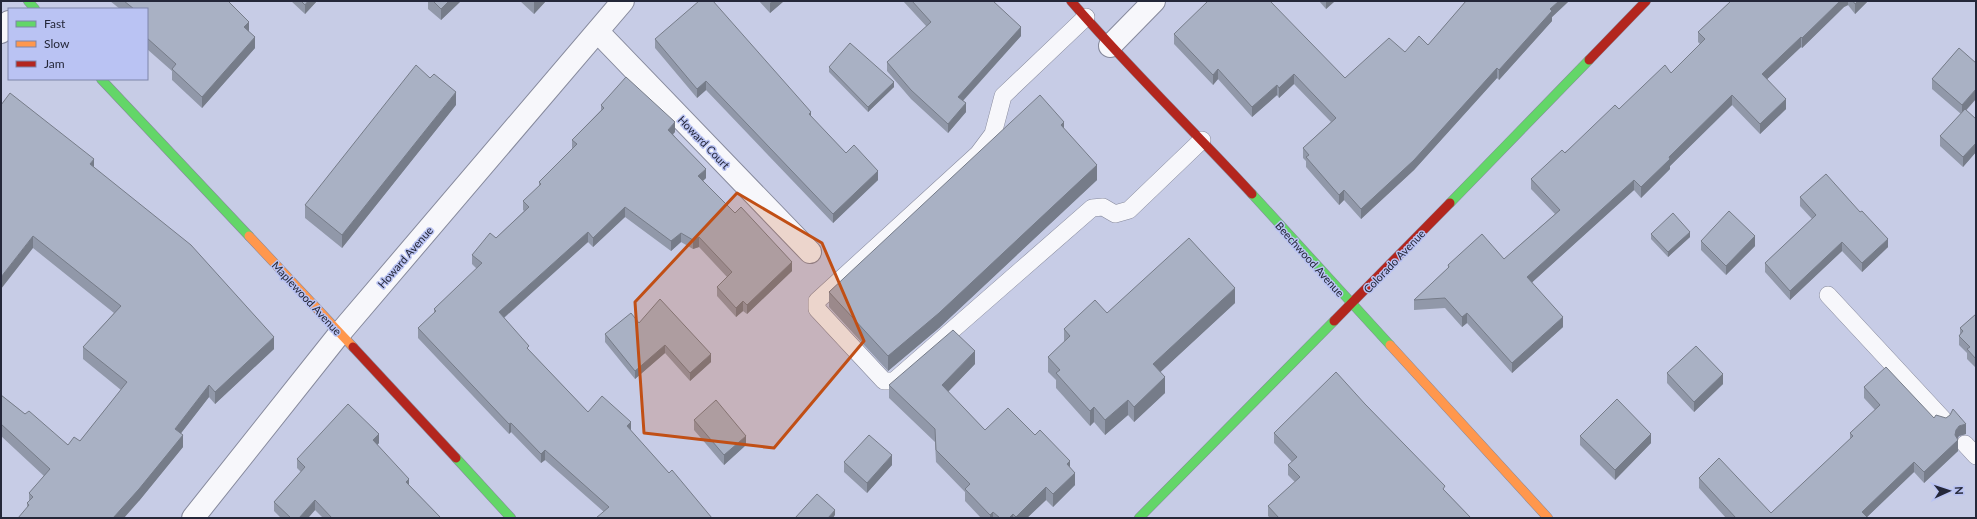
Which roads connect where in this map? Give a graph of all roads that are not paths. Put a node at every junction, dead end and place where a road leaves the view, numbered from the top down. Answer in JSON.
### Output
{"nodes":[{"id":1,"x":623,"y":1,"type":"edge"},
{"id":2,"x":1072,"y":1,"type":"edge"},
{"id":3,"x":1154,"y":1,"type":"edge"},
{"id":4,"x":1646,"y":1,"type":"edge"},
{"id":5,"x":1086,"y":17,"type":"junction"},
{"id":6,"x":8,"y":23,"type":"edge"},
{"id":7,"x":1,"y":32,"type":"edge"},
{"id":8,"x":598,"y":32,"type":"junction"},
{"id":9,"x":1110,"y":46,"type":"junction"},
{"id":10,"x":102,"y":80,"type":"edge"},
{"id":11,"x":1202,"y":140,"type":"junction"},
{"id":12,"x":810,"y":252,"type":"dead end"},
{"id":13,"x":1828,"y":295,"type":"dead end"},
{"id":14,"x":1351,"y":304,"type":"junction"},
{"id":15,"x":340,"y":332,"type":"junction"},
{"id":16,"x":1943,"y":420,"type":"edge"},
{"id":17,"x":193,"y":518,"type":"edge"},
{"id":18,"x":512,"y":518,"type":"edge"},
{"id":19,"x":1140,"y":518,"type":"edge"},
{"id":20,"x":1548,"y":518,"type":"edge"}],
"edges":[{"from":1,"to":8,"type":"street","name":"Howard Avenue"},
{"from":2,"to":5,"type":"street","name":"Beechwood Avenue"},
{"from":3,"to":9,"type":"street"},
{"from":4,"to":14,"type":"street","name":"Colorado Avenue"},
{"from":5,"to":9,"type":"street","name":"Beechwood Avenue"},
{"from":5,"to":11,"type":"lane"},
{"from":6,"to":7,"type":"street"},
{"from":8,"to":12,"type":"street","name":"Howard Court"},
{"from":8,"to":15,"type":"street","name":"Howard Avenue"},
{"from":9,"to":11,"type":"street","name":"Beechwood Avenue"},
{"from":10,"to":15,"type":"street","name":"Maplewood Avenue"},
{"from":11,"to":14,"type":"street","name":"Beechwood Avenue"},
{"from":13,"to":16,"type":"lane"},
{"from":14,"to":19,"type":"street","name":"Colorado Avenue"},
{"from":14,"to":20,"type":"street","name":"Beechwood Avenue"},
{"from":15,"to":17,"type":"street","name":"Howard Avenue"},
{"from":15,"to":18,"type":"street","name":"Maplewood Avenue"}]}
